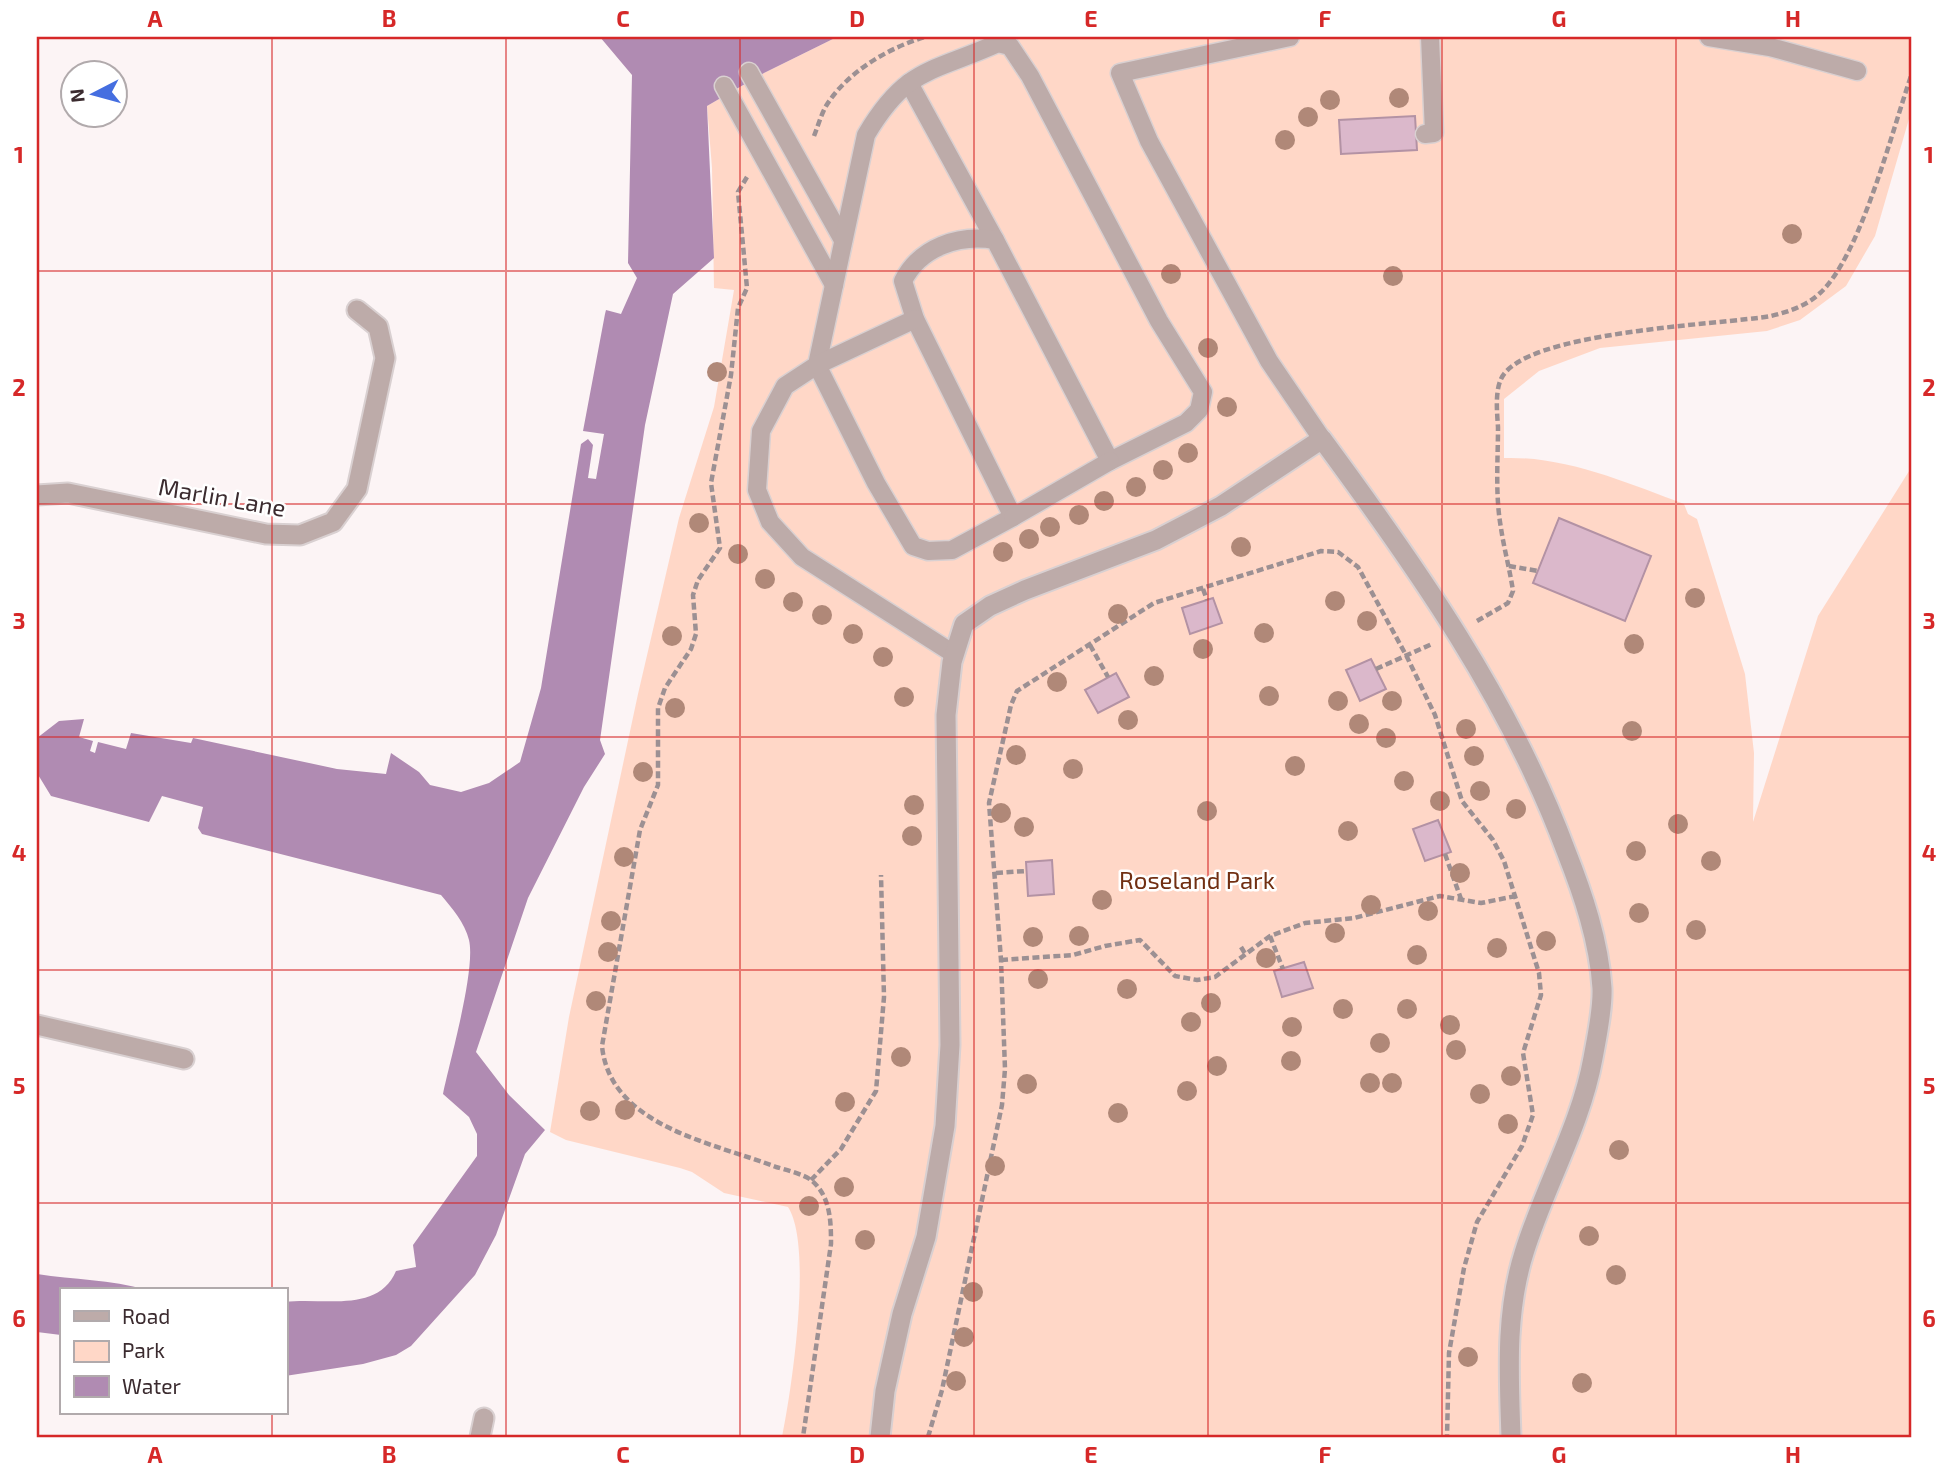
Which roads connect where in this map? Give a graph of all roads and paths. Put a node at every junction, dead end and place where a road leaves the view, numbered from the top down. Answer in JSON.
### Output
{"nodes":[{"id":1,"x":925,"y":37,"type":"edge"},
{"id":2,"x":1290,"y":37,"type":"edge"},
{"id":3,"x":1430,"y":37,"type":"edge"},
{"id":4,"x":1709,"y":37,"type":"edge"},
{"id":5,"x":1857,"y":71,"type":"dead end"},
{"id":6,"x":749,"y":72,"type":"dead end"},
{"id":7,"x":1911,"y":76,"type":"edge"},
{"id":8,"x":909,"y":83,"type":"junction"},
{"id":9,"x":724,"y":86,"type":"dead end"},
{"id":10,"x":1425,"y":134,"type":"dead end"},
{"id":11,"x":794,"y":151,"type":"junction"},
{"id":12,"x":767,"y":166,"type":"junction"},
{"id":13,"x":844,"y":240,"type":"junction"},
{"id":14,"x":995,"y":240,"type":"junction"},
{"id":15,"x":834,"y":285,"type":"junction"},
{"id":16,"x":357,"y":310,"type":"dead end"},
{"id":17,"x":915,"y":319,"type":"junction"},
{"id":18,"x":817,"y":365,"type":"junction"},
{"id":19,"x":1322,"y":439,"type":"junction"},
{"id":20,"x":1110,"y":461,"type":"junction"},
{"id":21,"x":37,"y":495,"type":"edge"},
{"id":22,"x":1013,"y":517,"type":"junction"},
{"id":23,"x":1509,"y":566,"type":"junction"},
{"id":24,"x":1538,"y":571,"type":"dead end"},
{"id":25,"x":1203,"y":589,"type":"junction"},
{"id":26,"x":1207,"y":600,"type":"dead end"},
{"id":27,"x":1456,"y":632,"type":"junction"},
{"id":28,"x":1090,"y":645,"type":"junction"},
{"id":29,"x":954,"y":654,"type":"junction"},
{"id":30,"x":1407,"y":657,"type":"junction"},
{"id":31,"x":1376,"y":669,"type":"dead end"},
{"id":32,"x":1108,"y":677,"type":"dead end"},
{"id":33,"x":1445,"y":853,"type":"dead end"},
{"id":34,"x":1026,"y":871,"type":"dead end"},
{"id":35,"x":996,"y":873,"type":"junction"},
{"id":36,"x":881,"y":874,"type":"dead end"},
{"id":37,"x":1516,"y":897,"type":"junction"},
{"id":38,"x":1461,"y":899,"type":"junction"},
{"id":39,"x":1270,"y":936,"type":"junction"},
{"id":40,"x":1241,"y":947,"type":"dead end"},
{"id":41,"x":1246,"y":955,"type":"junction"},
{"id":42,"x":1001,"y":960,"type":"junction"},
{"id":43,"x":1283,"y":969,"type":"dead end"},
{"id":44,"x":37,"y":1025,"type":"edge"},
{"id":45,"x":184,"y":1059,"type":"dead end"},
{"id":46,"x":811,"y":1180,"type":"junction"},
{"id":47,"x":803,"y":1437,"type":"edge"},
{"id":48,"x":880,"y":1437,"type":"edge"},
{"id":49,"x":928,"y":1437,"type":"edge"},
{"id":50,"x":1447,"y":1437,"type":"edge"},
{"id":51,"x":1511,"y":1437,"type":"edge"}],
"edges":[{"from":1,"to":11,"type":"path"},
{"from":2,"to":19,"type":"lane"},
{"from":3,"to":10,"type":"lane"},
{"from":4,"to":5,"type":"lane"},
{"from":6,"to":11,"type":"lane"},
{"from":7,"to":23,"type":"path"},
{"from":8,"to":13,"type":"lane"},
{"from":8,"to":14,"type":"lane"},
{"from":8,"to":20,"type":"lane"},
{"from":9,"to":12,"type":"lane"},
{"from":11,"to":13,"type":"lane"},
{"from":12,"to":15,"type":"lane"},
{"from":12,"to":46,"type":"path"},
{"from":13,"to":15,"type":"lane"},
{"from":14,"to":17,"type":"lane"},
{"from":14,"to":20,"type":"lane"},
{"from":15,"to":18,"type":"lane"},
{"from":16,"to":21,"type":"street","name":"Marlin Lane"},
{"from":17,"to":18,"type":"lane"},
{"from":17,"to":22,"type":"lane"},
{"from":18,"to":22,"type":"lane"},
{"from":18,"to":29,"type":"lane"},
{"from":19,"to":27,"type":"street"},
{"from":19,"to":29,"type":"street"},
{"from":20,"to":22,"type":"lane"},
{"from":23,"to":24,"type":"path"},
{"from":23,"to":27,"type":"path"},
{"from":25,"to":26,"type":"path"},
{"from":25,"to":28,"type":"path"},
{"from":25,"to":30,"type":"path"},
{"from":27,"to":30,"type":"path"},
{"from":27,"to":51,"type":"street"},
{"from":28,"to":32,"type":"path"},
{"from":28,"to":35,"type":"path"},
{"from":29,"to":48,"type":"street"},
{"from":30,"to":31,"type":"path"},
{"from":30,"to":37,"type":"path"},
{"from":33,"to":38,"type":"path"},
{"from":34,"to":35,"type":"path"},
{"from":35,"to":42,"type":"path"},
{"from":36,"to":46,"type":"path"},
{"from":37,"to":38,"type":"path"},
{"from":37,"to":50,"type":"path"},
{"from":38,"to":39,"type":"path"},
{"from":39,"to":41,"type":"path"},
{"from":39,"to":43,"type":"path"},
{"from":40,"to":41,"type":"path"},
{"from":41,"to":42,"type":"path"},
{"from":42,"to":49,"type":"path"},
{"from":44,"to":45,"type":"street"},
{"from":46,"to":47,"type":"path"}]}
